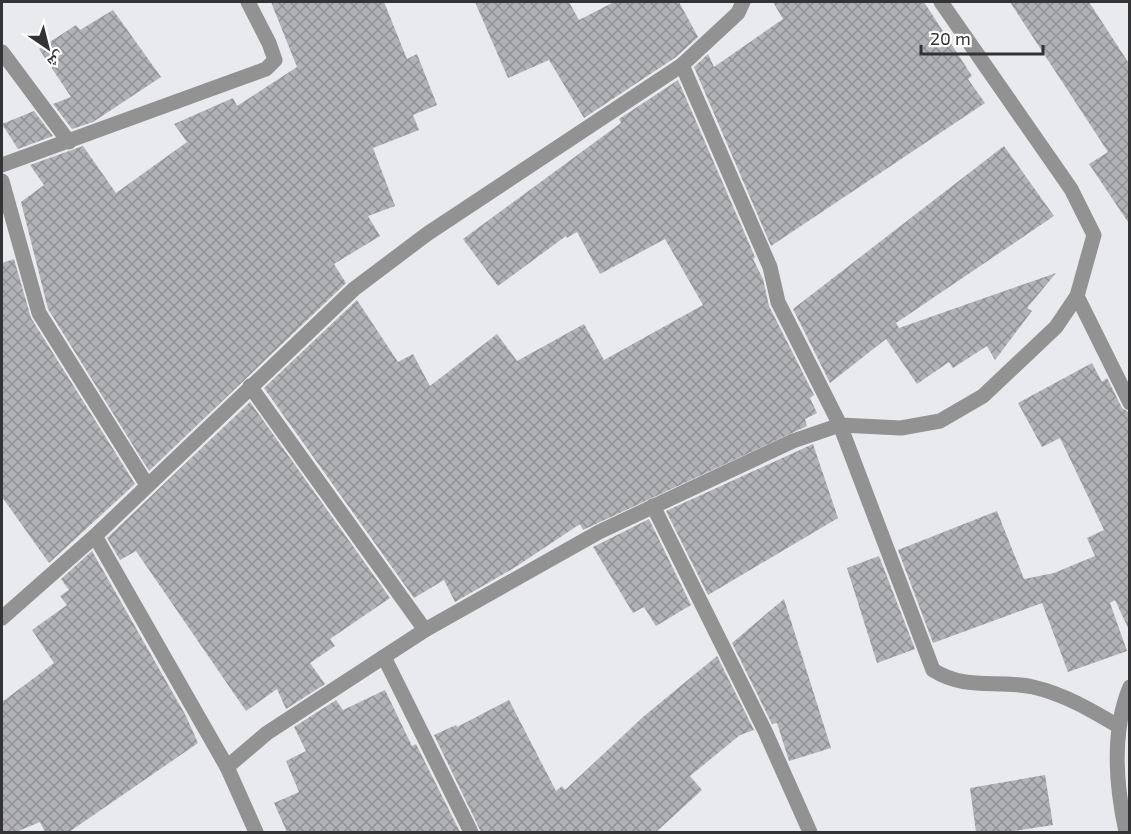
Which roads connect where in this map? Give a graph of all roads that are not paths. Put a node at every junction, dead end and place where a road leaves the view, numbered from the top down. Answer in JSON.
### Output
{"nodes":[{"id":1,"x":248,"y":2,"type":"edge"},
{"id":2,"x":743,"y":2,"type":"edge"},
{"id":3,"x":941,"y":2,"type":"edge"},
{"id":4,"x":2,"y":52,"type":"edge"},
{"id":5,"x":682,"y":65,"type":"junction"},
{"id":6,"x":69,"y":142,"type":"junction"},
{"id":7,"x":2,"y":165,"type":"edge"},
{"id":8,"x":2,"y":182,"type":"edge"},
{"id":9,"x":1077,"y":296,"type":"junction"},
{"id":10,"x":250,"y":386,"type":"junction"},
{"id":11,"x":1130,"y":403,"type":"edge"},
{"id":12,"x":840,"y":425,"type":"junction"},
{"id":13,"x":147,"y":485,"type":"junction"},
{"id":14,"x":653,"y":506,"type":"junction"},
{"id":15,"x":95,"y":536,"type":"junction"},
{"id":16,"x":2,"y":618,"type":"edge"},
{"id":17,"x":424,"y":630,"type":"junction"},
{"id":18,"x":384,"y":657,"type":"junction"},
{"id":19,"x":1130,"y":687,"type":"edge"},
{"id":20,"x":1118,"y":726,"type":"junction"},
{"id":21,"x":227,"y":767,"type":"junction"},
{"id":22,"x":256,"y":832,"type":"edge"},
{"id":23,"x":471,"y":832,"type":"edge"},
{"id":24,"x":810,"y":832,"type":"edge"},
{"id":25,"x":1126,"y":832,"type":"edge"}],
"edges":[{"from":1,"to":6,"type":"street"},
{"from":2,"to":5,"type":"street"},
{"from":3,"to":9,"type":"street"},
{"from":4,"to":6,"type":"street"},
{"from":5,"to":10,"type":"street"},
{"from":5,"to":12,"type":"street"},
{"from":6,"to":7,"type":"street"},
{"from":8,"to":13,"type":"street"},
{"from":9,"to":11,"type":"street"},
{"from":9,"to":12,"type":"street"},
{"from":10,"to":13,"type":"street"},
{"from":10,"to":17,"type":"street"},
{"from":12,"to":14,"type":"street"},
{"from":12,"to":20,"type":"street"},
{"from":13,"to":15,"type":"street"},
{"from":14,"to":17,"type":"street"},
{"from":14,"to":24,"type":"street"},
{"from":15,"to":16,"type":"street"},
{"from":15,"to":21,"type":"street"},
{"from":17,"to":18,"type":"street"},
{"from":18,"to":21,"type":"street"},
{"from":18,"to":23,"type":"street"},
{"from":19,"to":20,"type":"street"},
{"from":20,"to":25,"type":"street"},
{"from":21,"to":22,"type":"street"}]}
